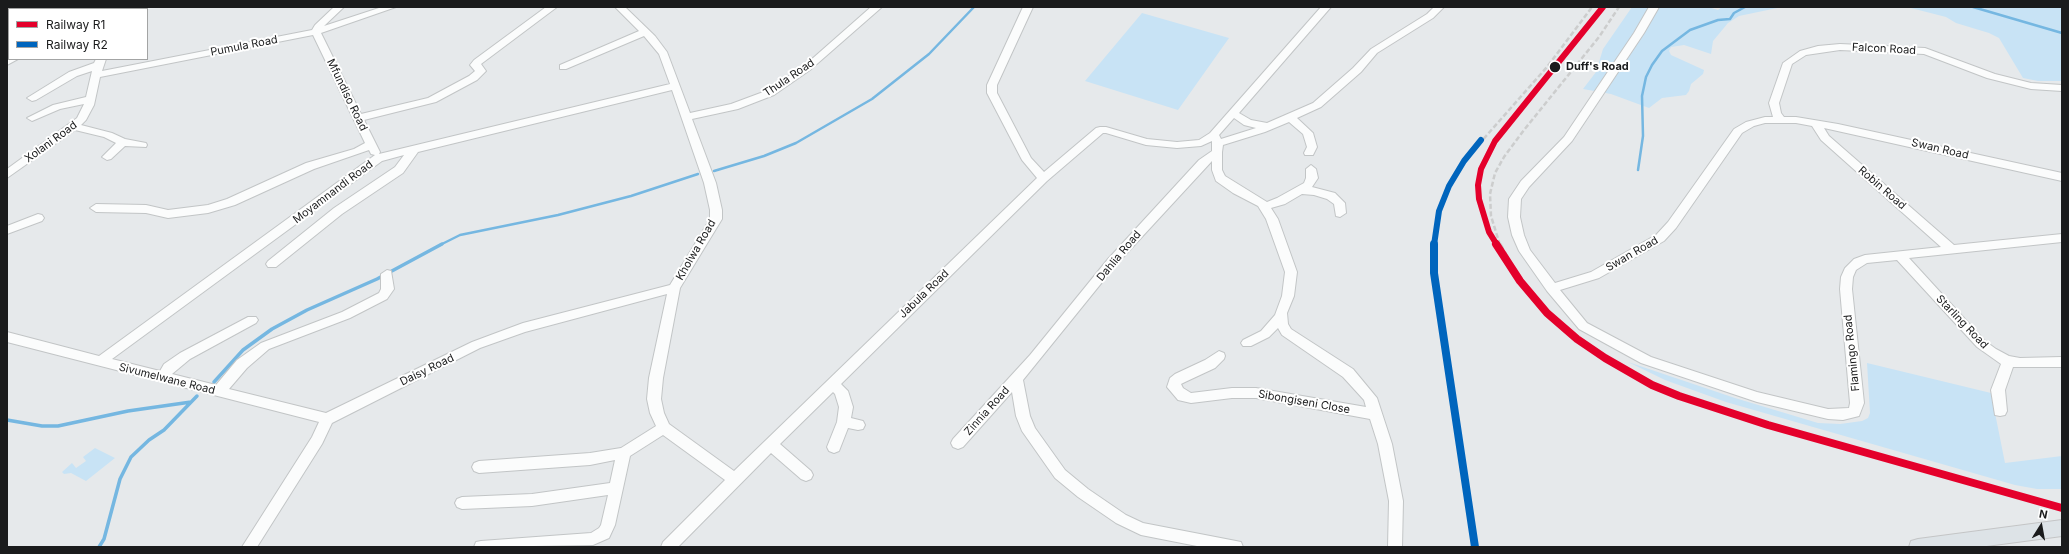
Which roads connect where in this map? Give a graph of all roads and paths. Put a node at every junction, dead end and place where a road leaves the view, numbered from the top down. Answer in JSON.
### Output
{"nodes":[{"id":1,"x":339,"y":7,"type":"edge"},
{"id":2,"x":391,"y":7,"type":"edge"},
{"id":3,"x":552,"y":7,"type":"edge"},
{"id":4,"x":620,"y":7,"type":"edge"},
{"id":5,"x":877,"y":7,"type":"edge"},
{"id":6,"x":1028,"y":7,"type":"edge"},
{"id":7,"x":1326,"y":7,"type":"edge"},
{"id":8,"x":1439,"y":7,"type":"edge"},
{"id":9,"x":1654,"y":7,"type":"edge"},
{"id":10,"x":316,"y":32,"type":"junction"},
{"id":11,"x":645,"y":32,"type":"junction"},
{"id":12,"x":100,"y":62,"type":"edge"},
{"id":13,"x":563,"y":67,"type":"dead end"},
{"id":14,"x":95,"y":75,"type":"junction"},
{"id":15,"x":674,"y":86,"type":"junction"},
{"id":16,"x":2062,"y":88,"type":"edge"},
{"id":17,"x":32,"y":98,"type":"dead end"},
{"id":18,"x":90,"y":99,"type":"junction"},
{"id":19,"x":1233,"y":113,"type":"junction"},
{"id":20,"x":32,"y":118,"type":"dead end"},
{"id":21,"x":358,"y":118,"type":"junction"},
{"id":22,"x":686,"y":118,"type":"junction"},
{"id":23,"x":1291,"y":118,"type":"junction"},
{"id":24,"x":1780,"y":119,"type":"junction"},
{"id":25,"x":1815,"y":123,"type":"junction"},
{"id":26,"x":73,"y":126,"type":"junction"},
{"id":27,"x":1269,"y":127,"type":"junction"},
{"id":28,"x":123,"y":142,"type":"junction"},
{"id":29,"x":371,"y":144,"type":"junction"},
{"id":30,"x":1216,"y":144,"type":"junction"},
{"id":31,"x":142,"y":145,"type":"dead end"},
{"id":32,"x":414,"y":149,"type":"junction"},
{"id":33,"x":1309,"y":153,"type":"dead end"},
{"id":34,"x":107,"y":157,"type":"dead end"},
{"id":35,"x":378,"y":158,"type":"junction"},
{"id":36,"x":1311,"y":169,"type":"dead end"},
{"id":37,"x":7,"y":174,"type":"edge"},
{"id":38,"x":2062,"y":177,"type":"edge"},
{"id":39,"x":1043,"y":178,"type":"junction"},
{"id":40,"x":1302,"y":190,"type":"junction"},
{"id":41,"x":1265,"y":206,"type":"junction"},
{"id":42,"x":96,"y":208,"type":"dead end"},
{"id":43,"x":1340,"y":213,"type":"dead end"},
{"id":44,"x":38,"y":218,"type":"dead end"},
{"id":45,"x":7,"y":230,"type":"edge"},
{"id":46,"x":2062,"y":238,"type":"edge"},
{"id":47,"x":1952,"y":250,"type":"junction"},
{"id":48,"x":1900,"y":256,"type":"junction"},
{"id":49,"x":272,"y":264,"type":"dead end"},
{"id":50,"x":387,"y":274,"type":"dead end"},
{"id":51,"x":674,"y":288,"type":"junction"},
{"id":52,"x":1551,"y":288,"type":"junction"},
{"id":53,"x":1280,"y":318,"type":"junction"},
{"id":54,"x":252,"y":320,"type":"dead end"},
{"id":55,"x":7,"y":337,"type":"edge"},
{"id":56,"x":1247,"y":343,"type":"dead end"},
{"id":57,"x":1219,"y":356,"type":"dead end"},
{"id":58,"x":2009,"y":361,"type":"junction"},
{"id":59,"x":99,"y":362,"type":"junction"},
{"id":60,"x":2062,"y":362,"type":"edge"},
{"id":61,"x":162,"y":378,"type":"junction"},
{"id":62,"x":1016,"y":379,"type":"junction"},
{"id":63,"x":832,"y":384,"type":"junction"},
{"id":64,"x":218,"y":392,"type":"junction"},
{"id":65,"x":2000,"y":411,"type":"dead end"},
{"id":66,"x":1374,"y":414,"type":"junction"},
{"id":67,"x":327,"y":419,"type":"junction"},
{"id":68,"x":844,"y":422,"type":"junction"},
{"id":69,"x":858,"y":425,"type":"dead end"},
{"id":70,"x":664,"y":428,"type":"junction"},
{"id":71,"x":958,"y":443,"type":"dead end"},
{"id":72,"x":771,"y":444,"type":"junction"},
{"id":73,"x":834,"y":447,"type":"dead end"},
{"id":74,"x":624,"y":452,"type":"junction"},
{"id":75,"x":479,"y":468,"type":"dead end"},
{"id":76,"x":806,"y":475,"type":"dead end"},
{"id":77,"x":735,"y":479,"type":"junction"},
{"id":78,"x":616,"y":488,"type":"junction"},
{"id":79,"x":462,"y":504,"type":"dead end"},
{"id":80,"x":2062,"y":528,"type":"edge"},
{"id":81,"x":249,"y":547,"type":"edge"},
{"id":82,"x":481,"y":547,"type":"edge"},
{"id":83,"x":668,"y":547,"type":"edge"},
{"id":84,"x":1236,"y":547,"type":"edge"},
{"id":85,"x":1395,"y":547,"type":"edge"},
{"id":86,"x":1918,"y":547,"type":"edge"}],
"edges":[{"from":1,"to":10,"type":"street"},
{"from":2,"to":10,"type":"street","name":"Pumula Road"},
{"from":3,"to":21,"type":"street"},
{"from":4,"to":11,"type":"street","name":"Kholwa Road"},
{"from":5,"to":22,"type":"street","name":"Thula Road"},
{"from":6,"to":39,"type":"street"},
{"from":7,"to":19,"type":"street","name":"Dahlia Road"},
{"from":8,"to":23,"type":"street"},
{"from":9,"to":52,"type":"street"},
{"from":10,"to":14,"type":"street","name":"Pumula Road"},
{"from":10,"to":21,"type":"street","name":"Mfundiso Road"},
{"from":11,"to":13,"type":"street"},
{"from":11,"to":15,"type":"street","name":"Kholwa Road"},
{"from":12,"to":14,"type":"street","name":"Xolani Road"},
{"from":12,"to":17,"type":"street"},
{"from":14,"to":18,"type":"street","name":"Xolani Road"},
{"from":15,"to":22,"type":"street","name":"Kholwa Road"},
{"from":15,"to":32,"type":"street","name":"Moyamnandi Road"},
{"from":16,"to":24,"type":"street","name":"Falcon Road"},
{"from":18,"to":20,"type":"street"},
{"from":18,"to":26,"type":"street","name":"Xolani Road"},
{"from":19,"to":27,"type":"street"},
{"from":19,"to":30,"type":"street","name":"Dahlia Road"},
{"from":21,"to":29,"type":"street","name":"Mfundiso Road"},
{"from":22,"to":51,"type":"street","name":"Kholwa Road"},
{"from":23,"to":27,"type":"street"},
{"from":23,"to":33,"type":"street"},
{"from":24,"to":25,"type":"street","name":"Swan Road"},
{"from":24,"to":52,"type":"street","name":"Swan Road"},
{"from":25,"to":38,"type":"street","name":"Swan Road"},
{"from":25,"to":47,"type":"street","name":"Robin Road"},
{"from":26,"to":28,"type":"street"},
{"from":26,"to":37,"type":"street","name":"Xolani Road"},
{"from":27,"to":30,"type":"street"},
{"from":28,"to":31,"type":"street"},
{"from":28,"to":34,"type":"street"},
{"from":29,"to":35,"type":"street","name":"Mfundiso Road"},
{"from":29,"to":42,"type":"street"},
{"from":30,"to":39,"type":"street","name":"Dahlia Road"},
{"from":30,"to":41,"type":"street"},
{"from":30,"to":62,"type":"street","name":"Dahlia Road"},
{"from":32,"to":35,"type":"street","name":"Moyamnandi Road"},
{"from":32,"to":49,"type":"street"},
{"from":35,"to":59,"type":"street","name":"Moyamnandi Road"},
{"from":36,"to":40,"type":"street"},
{"from":39,"to":63,"type":"street","name":"Jabula Road"},
{"from":40,"to":41,"type":"street"},
{"from":40,"to":43,"type":"street"},
{"from":41,"to":53,"type":"street"},
{"from":44,"to":45,"type":"street"},
{"from":46,"to":47,"type":"street","name":"Flamingo Road"},
{"from":47,"to":48,"type":"street","name":"Flamingo Road"},
{"from":48,"to":52,"type":"street","name":"Flamingo Road"},
{"from":48,"to":58,"type":"street","name":"Starling Road"},
{"from":50,"to":64,"type":"street"},
{"from":51,"to":67,"type":"street","name":"Daisy Road"},
{"from":51,"to":70,"type":"street","name":"Kholwa Road"},
{"from":53,"to":56,"type":"street"},
{"from":53,"to":66,"type":"street"},
{"from":54,"to":61,"type":"street"},
{"from":55,"to":59,"type":"street","name":"Sivumelwane Road"},
{"from":57,"to":66,"type":"street","name":"Sibongiseni Close"},
{"from":58,"to":60,"type":"street","name":"Starling Road"},
{"from":58,"to":65,"type":"street"},
{"from":59,"to":61,"type":"street","name":"Sivumelwane Road"},
{"from":61,"to":64,"type":"street","name":"Sivumelwane Road"},
{"from":62,"to":71,"type":"street","name":"Zinnia Road"},
{"from":62,"to":84,"type":"street"},
{"from":63,"to":68,"type":"street"},
{"from":63,"to":72,"type":"street","name":"Jabula Road"},
{"from":64,"to":67,"type":"street","name":"Sivumelwane Road"},
{"from":66,"to":85,"type":"street"},
{"from":67,"to":81,"type":"street"},
{"from":68,"to":69,"type":"street"},
{"from":68,"to":73,"type":"street"},
{"from":70,"to":74,"type":"street"},
{"from":70,"to":77,"type":"street","name":"Kholwa Road"},
{"from":72,"to":76,"type":"street"},
{"from":72,"to":77,"type":"street","name":"Jabula Road"},
{"from":74,"to":75,"type":"street"},
{"from":74,"to":78,"type":"street"},
{"from":77,"to":83,"type":"street","name":"Jabula Road"},
{"from":78,"to":79,"type":"street"},
{"from":78,"to":82,"type":"street"},
{"from":80,"to":86,"type":"main road"}]}
